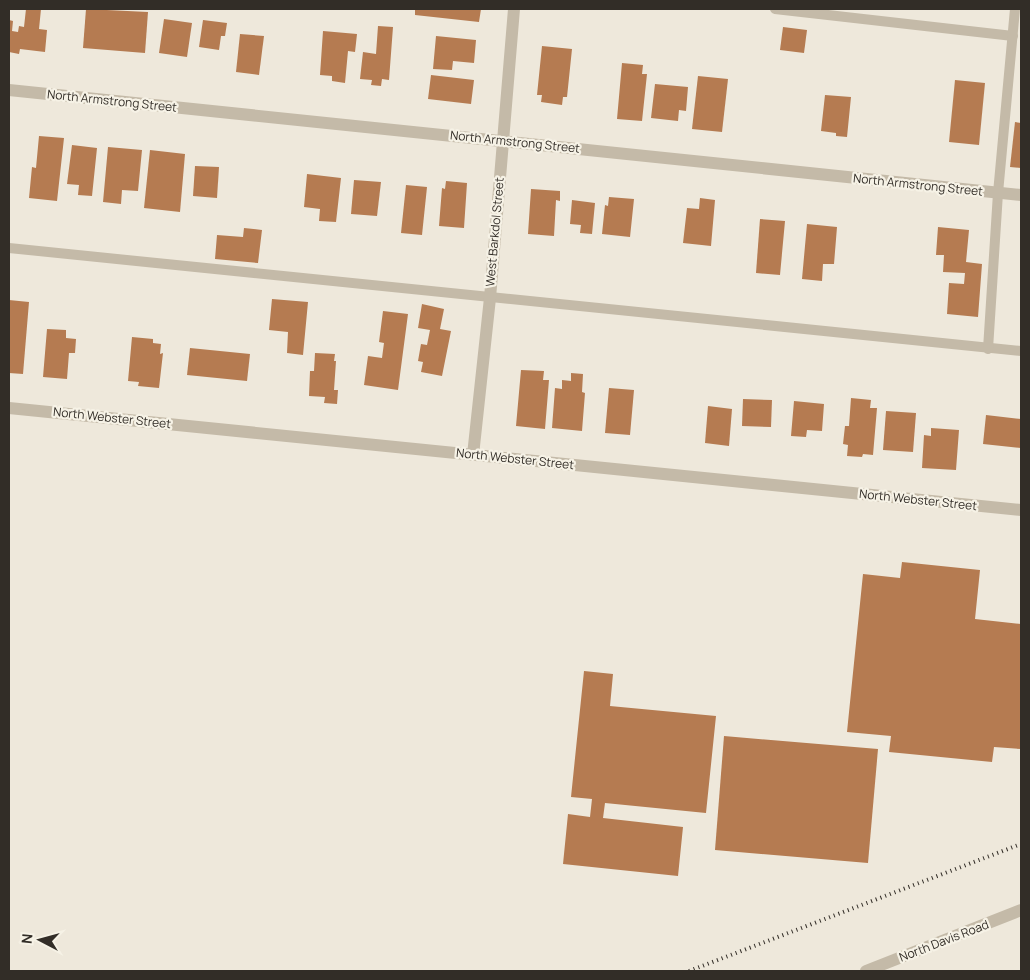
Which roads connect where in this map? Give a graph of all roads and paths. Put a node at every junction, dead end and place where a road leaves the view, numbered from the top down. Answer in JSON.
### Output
{"nodes":[{"id":1,"x":514,"y":9,"type":"edge"},
{"id":2,"x":775,"y":9,"type":"edge"},
{"id":3,"x":1015,"y":9,"type":"edge"},
{"id":4,"x":792,"y":10,"type":"edge"},
{"id":5,"x":1013,"y":36,"type":"junction"},
{"id":6,"x":9,"y":90,"type":"edge"},
{"id":7,"x":503,"y":141,"type":"junction"},
{"id":8,"x":998,"y":193,"type":"junction"},
{"id":9,"x":1021,"y":195,"type":"edge"},
{"id":10,"x":9,"y":248,"type":"edge"},
{"id":11,"x":490,"y":298,"type":"junction"},
{"id":12,"x":988,"y":349,"type":"junction"},
{"id":13,"x":1021,"y":351,"type":"edge"},
{"id":14,"x":9,"y":408,"type":"edge"},
{"id":15,"x":473,"y":455,"type":"junction"},
{"id":16,"x":1021,"y":510,"type":"edge"},
{"id":17,"x":1021,"y":910,"type":"edge"},
{"id":18,"x":866,"y":971,"type":"edge"}],
"edges":[{"from":1,"to":7,"type":"street","name":"West Barkdol Street"},
{"from":2,"to":4,"type":"lane"},
{"from":3,"to":5,"type":"lane"},
{"from":4,"to":5,"type":"lane"},
{"from":5,"to":8,"type":"lane"},
{"from":6,"to":7,"type":"street","name":"North Armstrong Street"},
{"from":7,"to":8,"type":"street","name":"North Armstrong Street"},
{"from":7,"to":11,"type":"street","name":"West Barkdol Street"},
{"from":8,"to":9,"type":"street","name":"North Armstrong Street"},
{"from":8,"to":12,"type":"lane"},
{"from":10,"to":11,"type":"lane"},
{"from":11,"to":12,"type":"lane"},
{"from":11,"to":15,"type":"street","name":"West Barkdol Street"},
{"from":12,"to":13,"type":"lane"},
{"from":14,"to":15,"type":"street","name":"North Webster Street"},
{"from":15,"to":16,"type":"street","name":"North Webster Street"},
{"from":17,"to":18,"type":"street","name":"North Davis Road"}]}
